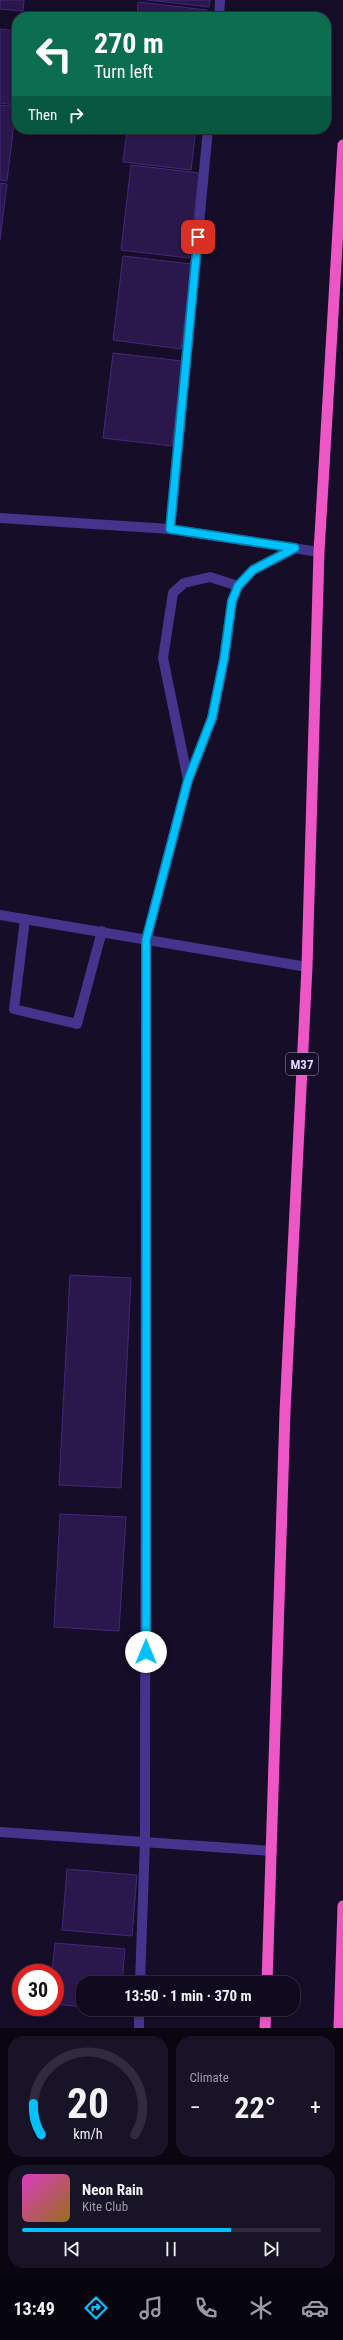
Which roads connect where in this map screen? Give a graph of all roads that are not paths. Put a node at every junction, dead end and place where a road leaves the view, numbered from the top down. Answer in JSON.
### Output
{"nodes":[{"id":1,"x":220,"y":0,"type":"edge"},
{"id":2,"x":219,"y":12,"type":"edge"},
{"id":3,"x":208,"y":134,"type":"edge"},
{"id":4,"x":343,"y":145,"type":"edge"},
{"id":5,"x":0,"y":518,"type":"edge"},
{"id":6,"x":170,"y":529,"type":"junction"},
{"id":7,"x":295,"y":548,"type":"junction"},
{"id":8,"x":319,"y":552,"type":"junction"},
{"id":9,"x":238,"y":586,"type":"junction"},
{"id":10,"x":188,"y":780,"type":"junction"},
{"id":11,"x":0,"y":915,"type":"edge"},
{"id":12,"x":25,"y":919,"type":"junction"},
{"id":13,"x":102,"y":931,"type":"junction"},
{"id":14,"x":146,"y":940,"type":"junction"},
{"id":15,"x":307,"y":967,"type":"junction"},
{"id":16,"x":0,"y":1832,"type":"edge"},
{"id":17,"x":145,"y":1841,"type":"junction"},
{"id":18,"x":272,"y":1851,"type":"junction"},
{"id":19,"x":343,"y":1906,"type":"edge"},
{"id":20,"x":140,"y":1976,"type":"edge"},
{"id":21,"x":267,"y":1976,"type":"edge"},
{"id":22,"x":139,"y":2016,"type":"edge"},
{"id":23,"x":266,"y":2016,"type":"edge"},
{"id":24,"x":139,"y":2028,"type":"edge"},
{"id":25,"x":265,"y":2028,"type":"edge"},
{"id":26,"x":339,"y":2028,"type":"edge"}],
"edges":[{"from":1,"to":2,"type":"street"},
{"from":3,"to":6,"type":"street"},
{"from":4,"to":8,"type":"highway","number":"M37"},
{"from":5,"to":6,"type":"street"},
{"from":6,"to":7,"type":"street"},
{"from":7,"to":8,"type":"street"},
{"from":7,"to":9,"type":"street"},
{"from":8,"to":15,"type":"highway","number":"M37"},
{"from":9,"to":10,"type":"street"},
{"from":9,"to":10,"type":"street"},
{"from":10,"to":14,"type":"street"},
{"from":11,"to":12,"type":"street"},
{"from":12,"to":13,"type":"street"},
{"from":12,"to":13,"type":"street"},
{"from":13,"to":14,"type":"street"},
{"from":14,"to":15,"type":"street"},
{"from":14,"to":17,"type":"street"},
{"from":15,"to":18,"type":"highway","number":"M37"},
{"from":16,"to":17,"type":"street"},
{"from":17,"to":18,"type":"street"},
{"from":17,"to":20,"type":"street"},
{"from":18,"to":21,"type":"highway","number":"M37"},
{"from":19,"to":26,"type":"highway"},
{"from":22,"to":24,"type":"street"},
{"from":23,"to":25,"type":"highway"}]}
